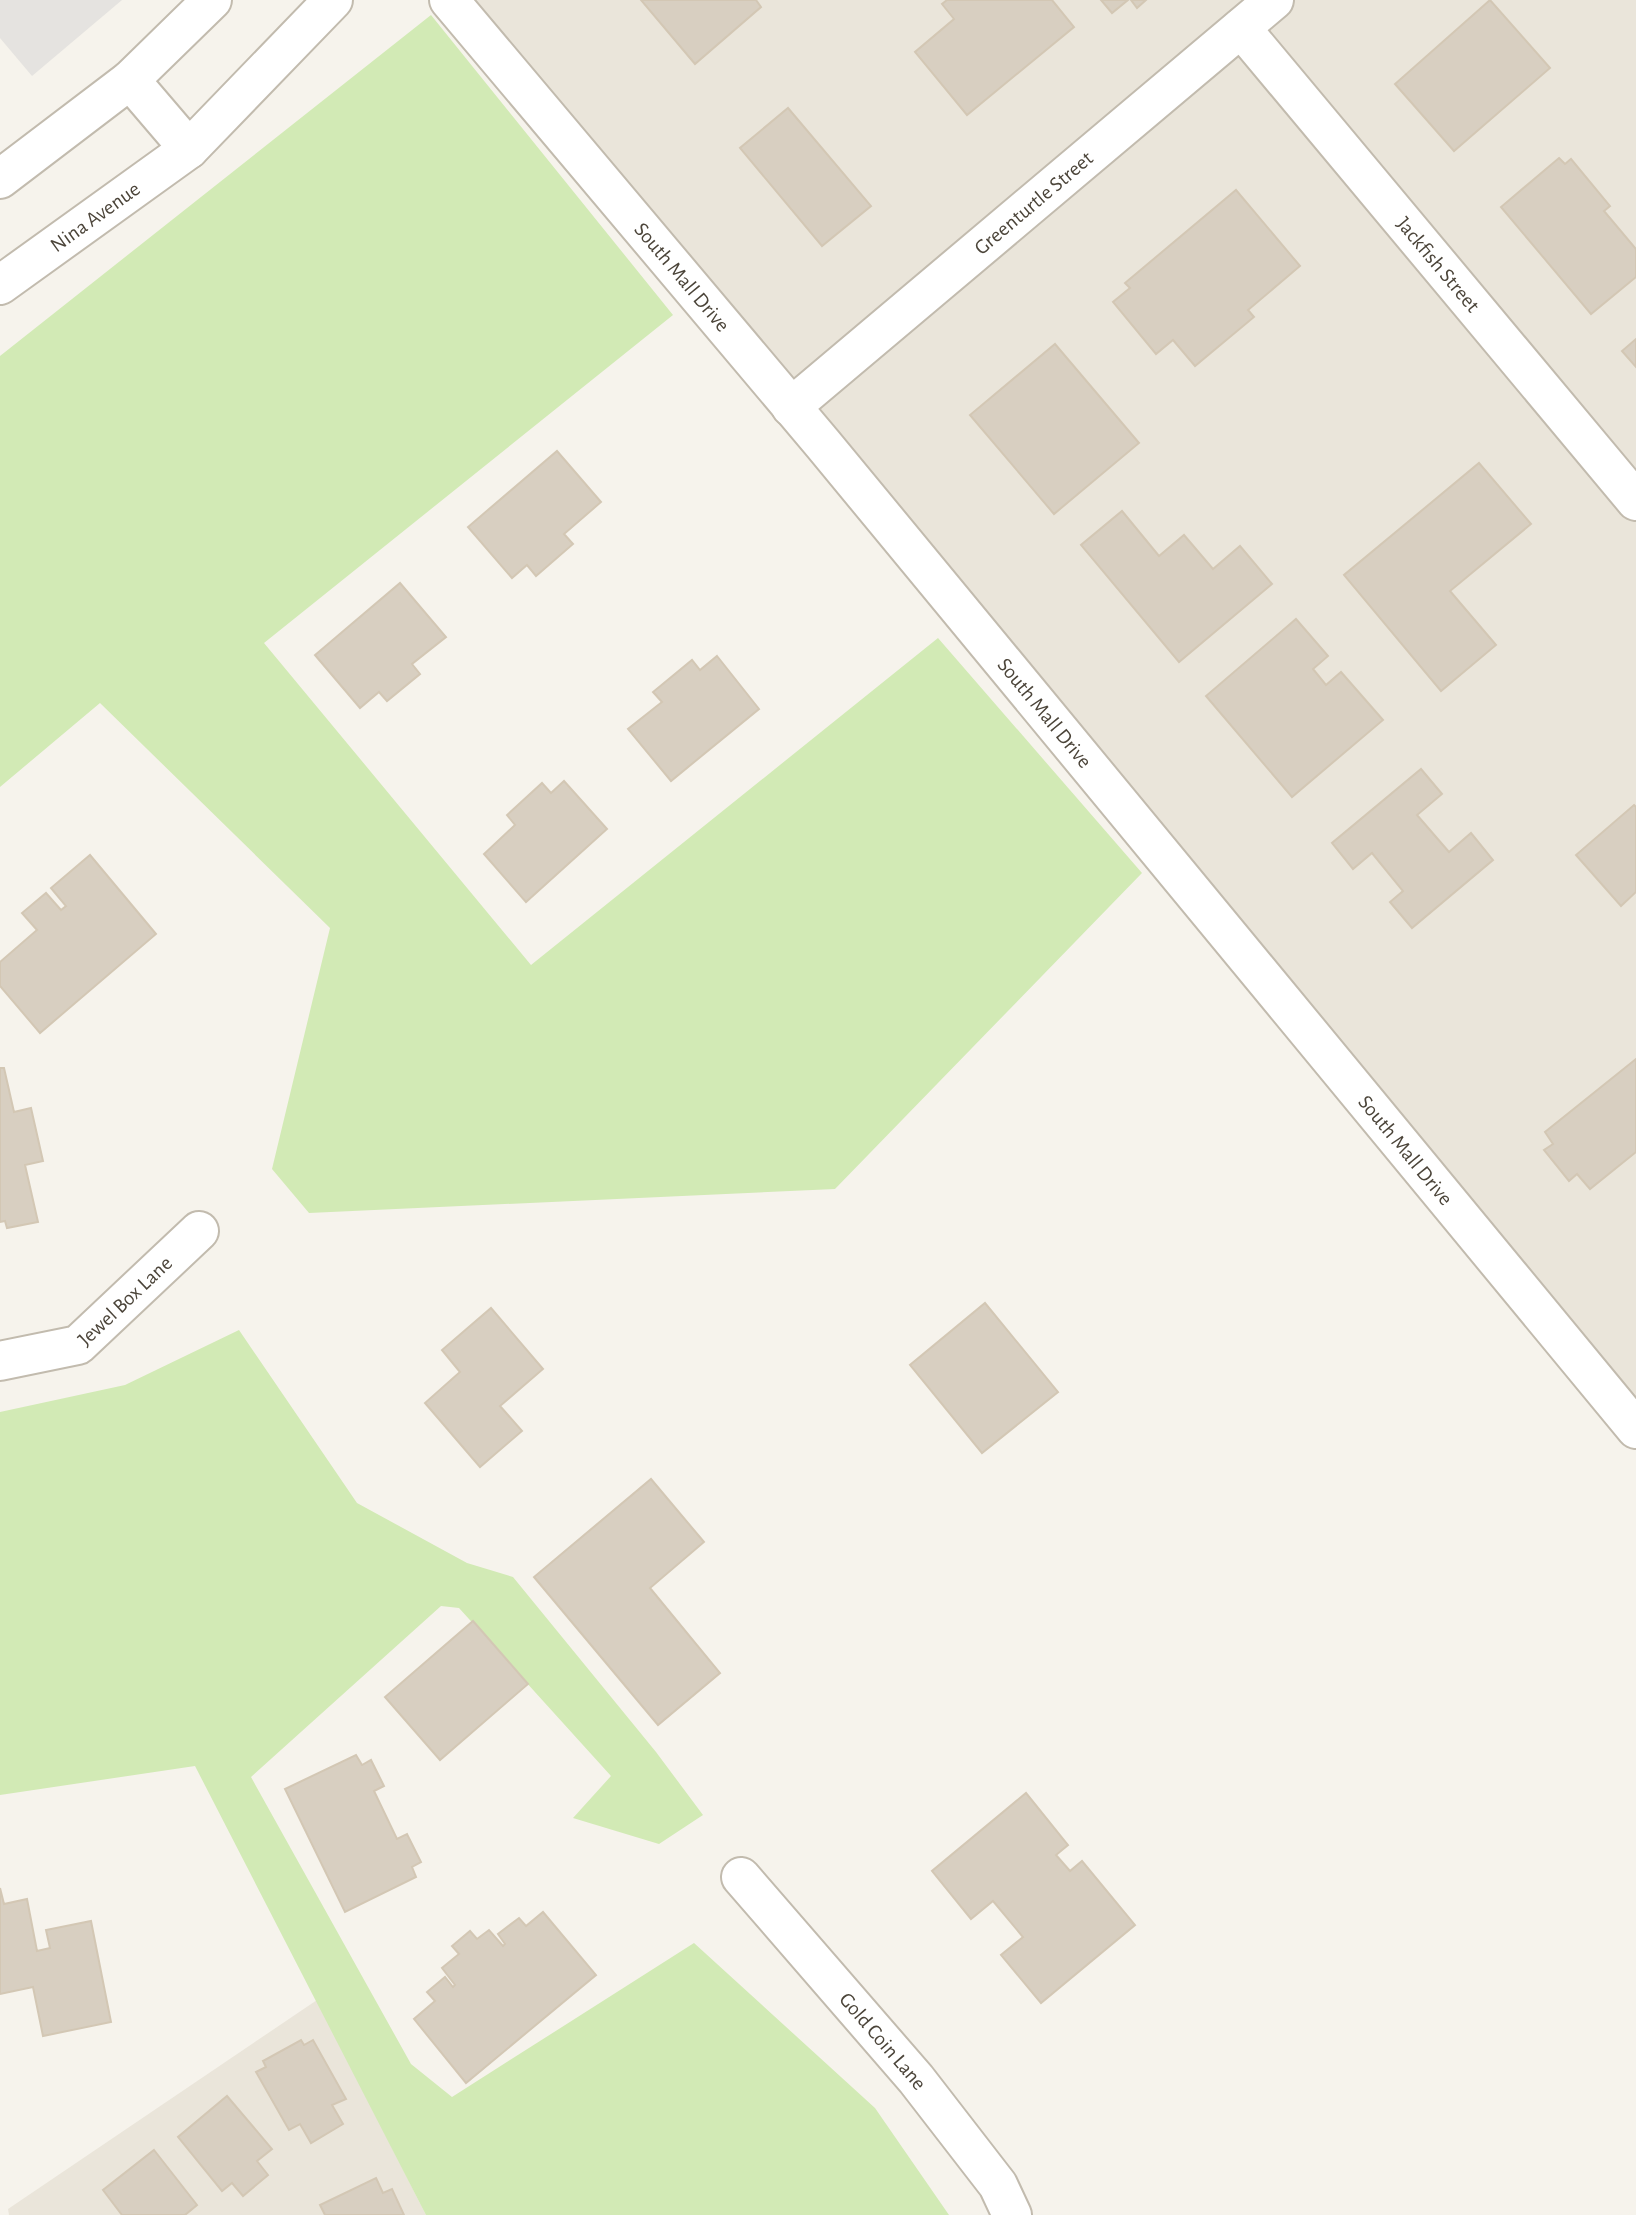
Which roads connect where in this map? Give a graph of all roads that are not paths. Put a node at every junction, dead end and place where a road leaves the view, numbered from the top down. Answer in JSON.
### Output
{"nodes":[{"id":1,"x":212,"y":0,"type":"edge"},
{"id":2,"x":333,"y":0,"type":"edge"},
{"id":3,"x":449,"y":0,"type":"edge"},
{"id":4,"x":1274,"y":0,"type":"edge"},
{"id":5,"x":1241,"y":28,"type":"junction"},
{"id":6,"x":130,"y":80,"type":"junction"},
{"id":7,"x":189,"y":149,"type":"junction"},
{"id":8,"x":0,"y":179,"type":"edge"},
{"id":9,"x":0,"y":285,"type":"edge"},
{"id":10,"x":791,"y":407,"type":"junction"},
{"id":11,"x":1636,"y":501,"type":"edge"},
{"id":12,"x":199,"y":1231,"type":"dead end"},
{"id":13,"x":0,"y":1361,"type":"edge"},
{"id":14,"x":1636,"y":1429,"type":"edge"},
{"id":15,"x":741,"y":1877,"type":"dead end"},
{"id":16,"x":1012,"y":2215,"type":"edge"}],
"edges":[{"from":1,"to":6,"type":"street"},
{"from":2,"to":7,"type":"street","name":"Nina Avenue"},
{"from":3,"to":10,"type":"street","name":"South Mall Drive"},
{"from":4,"to":5,"type":"street","name":"Greenturtle Street"},
{"from":5,"to":10,"type":"street","name":"Greenturtle Street"},
{"from":5,"to":11,"type":"street","name":"Jackfish Street"},
{"from":6,"to":7,"type":"street"},
{"from":6,"to":8,"type":"street"},
{"from":7,"to":9,"type":"street","name":"Nina Avenue"},
{"from":10,"to":14,"type":"street","name":"South Mall Drive"},
{"from":12,"to":13,"type":"street","name":"Jewel Box Lane"},
{"from":15,"to":16,"type":"street","name":"Gold Coin Lane"}]}
